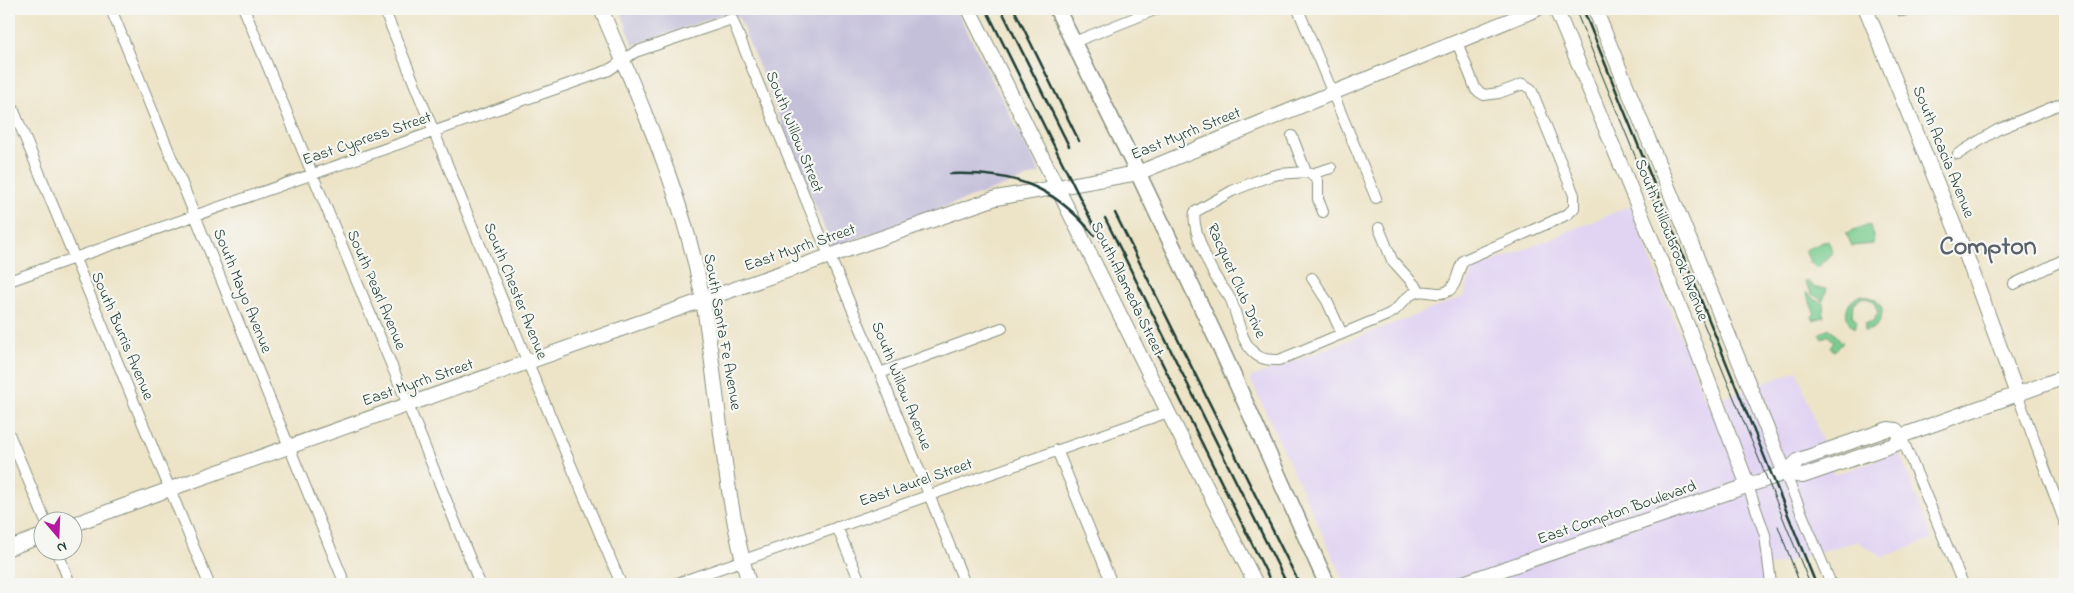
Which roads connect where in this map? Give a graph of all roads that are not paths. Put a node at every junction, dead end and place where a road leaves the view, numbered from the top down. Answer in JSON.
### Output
{"nodes":[{"id":1,"x":112,"y":9,"type":"edge"},
{"id":2,"x":244,"y":9,"type":"edge"},
{"id":3,"x":384,"y":9,"type":"edge"},
{"id":4,"x":601,"y":9,"type":"edge"},
{"id":5,"x":969,"y":9,"type":"edge"},
{"id":6,"x":1057,"y":9,"type":"edge"},
{"id":7,"x":1157,"y":9,"type":"edge"},
{"id":8,"x":1298,"y":9,"type":"edge"},
{"id":9,"x":1537,"y":9,"type":"edge"},
{"id":10,"x":1556,"y":9,"type":"edge"},
{"id":11,"x":1595,"y":9,"type":"edge"},
{"id":12,"x":1866,"y":9,"type":"edge"},
{"id":13,"x":732,"y":19,"type":"joint"},
{"id":14,"x":1074,"y":42,"type":"junction"},
{"id":15,"x":1457,"y":42,"type":"junction"},
{"id":16,"x":623,"y":61,"type":"junction"},
{"id":17,"x":1333,"y":93,"type":"junction"},
{"id":18,"x":9,"y":99,"type":"edge"},
{"id":19,"x":2065,"y":102,"type":"edge"},
{"id":20,"x":434,"y":132,"type":"junction"},
{"id":21,"x":1292,"y":136,"type":"dead end"},
{"id":22,"x":1958,"y":154,"type":"dead end"},
{"id":23,"x":1331,"y":168,"type":"dead end"},
{"id":24,"x":1138,"y":173,"type":"junction"},
{"id":25,"x":1309,"y":173,"type":"junction"},
{"id":26,"x":312,"y":174,"type":"junction"},
{"id":27,"x":1058,"y":187,"type":"junction"},
{"id":28,"x":1376,"y":198,"type":"dead end"},
{"id":29,"x":1323,"y":212,"type":"dead end"},
{"id":30,"x":195,"y":215,"type":"junction"},
{"id":31,"x":1379,"y":228,"type":"dead end"},
{"id":32,"x":829,"y":256,"type":"junction"},
{"id":33,"x":74,"y":259,"type":"junction"},
{"id":34,"x":2065,"y":259,"type":"edge"},
{"id":35,"x":1312,"y":278,"type":"dead end"},
{"id":36,"x":9,"y":281,"type":"edge"},
{"id":37,"x":2014,"y":284,"type":"dead end"},
{"id":38,"x":1420,"y":291,"type":"junction"},
{"id":39,"x":703,"y":300,"type":"junction"},
{"id":40,"x":1002,"y":328,"type":"dead end"},
{"id":41,"x":1342,"y":334,"type":"junction"},
{"id":42,"x":528,"y":363,"type":"junction"},
{"id":43,"x":880,"y":373,"type":"junction"},
{"id":44,"x":2065,"y":377,"type":"edge"},
{"id":45,"x":2017,"y":394,"type":"junction"},
{"id":46,"x":408,"y":405,"type":"junction"},
{"id":47,"x":1168,"y":412,"type":"junction"},
{"id":48,"x":9,"y":434,"type":"edge"},
{"id":49,"x":1901,"y":436,"type":"junction"},
{"id":50,"x":289,"y":447,"type":"junction"},
{"id":51,"x":1057,"y":450,"type":"junction"},
{"id":52,"x":1785,"y":474,"type":"junction"},
{"id":53,"x":1748,"y":486,"type":"junction"},
{"id":54,"x":170,"y":489,"type":"junction"},
{"id":55,"x":929,"y":495,"type":"junction"},
{"id":56,"x":2062,"y":508,"type":"edge"},
{"id":57,"x":41,"y":510,"type":"edge"},
{"id":58,"x":82,"y":521,"type":"edge"},
{"id":59,"x":2065,"y":523,"type":"edge"},
{"id":60,"x":837,"y":526,"type":"junction"},
{"id":61,"x":32,"y":540,"type":"edge"},
{"id":62,"x":9,"y":548,"type":"edge"},
{"id":63,"x":61,"y":560,"type":"edge"},
{"id":64,"x":742,"y":560,"type":"junction"},
{"id":65,"x":70,"y":584,"type":"edge"},
{"id":66,"x":209,"y":584,"type":"edge"},
{"id":67,"x":345,"y":584,"type":"edge"},
{"id":68,"x":480,"y":584,"type":"edge"},
{"id":69,"x":621,"y":584,"type":"edge"},
{"id":70,"x":675,"y":584,"type":"edge"},
{"id":71,"x":749,"y":584,"type":"edge"},
{"id":72,"x":861,"y":584,"type":"edge"},
{"id":73,"x":965,"y":584,"type":"edge"},
{"id":74,"x":1112,"y":584,"type":"edge"},
{"id":75,"x":1256,"y":584,"type":"edge"},
{"id":76,"x":1326,"y":584,"type":"edge"},
{"id":77,"x":1460,"y":584,"type":"edge"},
{"id":78,"x":1771,"y":584,"type":"edge"},
{"id":79,"x":1831,"y":584,"type":"edge"},
{"id":80,"x":1963,"y":584,"type":"edge"}],
"edges":[{"from":1,"to":30,"type":"street","name":"South Mayo Avenue"},
{"from":2,"to":26,"type":"street","name":"South Pearl Avenue"},
{"from":3,"to":20,"type":"street","name":"South Chester Avenue"},
{"from":4,"to":16,"type":"street","name":"South Santa Fe Avenue"},
{"from":5,"to":27,"type":"street","name":"South Alameda Street"},
{"from":6,"to":14,"type":"main road"},
{"from":7,"to":14,"type":"street"},
{"from":8,"to":17,"type":"street"},
{"from":9,"to":15,"type":"street","name":"East Myrrh Street"},
{"from":10,"to":53,"type":"street","name":"South Willowbrook Avenue"},
{"from":11,"to":52,"type":"street","name":"South Willowbrook Avenue"},
{"from":12,"to":45,"type":"street","name":"South Acacia Avenue"},
{"from":13,"to":16,"type":"street","name":"East Cypress Street"},
{"from":13,"to":32,"type":"street","name":"South Willow Street"},
{"from":14,"to":24,"type":"main road"},
{"from":15,"to":17,"type":"street","name":"East Myrrh Street"},
{"from":15,"to":38,"type":"street"},
{"from":16,"to":20,"type":"street","name":"East Cypress Street"},
{"from":16,"to":39,"type":"street","name":"South Santa Fe Avenue"},
{"from":17,"to":24,"type":"street","name":"East Myrrh Street"},
{"from":17,"to":28,"type":"street"},
{"from":18,"to":33,"type":"street","name":"South Burris Avenue"},
{"from":19,"to":22,"type":"street"},
{"from":20,"to":26,"type":"street","name":"East Cypress Street"},
{"from":20,"to":42,"type":"street","name":"South Chester Avenue"},
{"from":21,"to":25,"type":"street"},
{"from":23,"to":25,"type":"street","name":"Racquet Club Drive"},
{"from":24,"to":27,"type":"street","name":"East Myrrh Street"},
{"from":24,"to":76,"type":"main road"},
{"from":25,"to":29,"type":"street"},
{"from":25,"to":41,"type":"street","name":"Racquet Club Drive"},
{"from":26,"to":30,"type":"street","name":"East Cypress Street"},
{"from":26,"to":46,"type":"street","name":"South Pearl Avenue"},
{"from":27,"to":32,"type":"street","name":"East Myrrh Street"},
{"from":27,"to":47,"type":"street","name":"South Alameda Street"},
{"from":30,"to":33,"type":"street","name":"East Cypress Street"},
{"from":30,"to":50,"type":"street","name":"South Mayo Avenue"},
{"from":31,"to":38,"type":"street"},
{"from":32,"to":39,"type":"street","name":"East Myrrh Street"},
{"from":32,"to":43,"type":"street","name":"South Willow Avenue"},
{"from":33,"to":36,"type":"street","name":"East Cypress Street"},
{"from":33,"to":54,"type":"street","name":"South Burris Avenue"},
{"from":34,"to":37,"type":"street"},
{"from":35,"to":41,"type":"street"},
{"from":38,"to":41,"type":"street","name":"Racquet Club Drive"},
{"from":39,"to":42,"type":"street","name":"East Myrrh Street"},
{"from":39,"to":64,"type":"street","name":"South Santa Fe Avenue"},
{"from":40,"to":43,"type":"street"},
{"from":42,"to":46,"type":"street","name":"East Myrrh Street"},
{"from":42,"to":69,"type":"street","name":"South Chester Avenue"},
{"from":43,"to":55,"type":"street","name":"South Willow Avenue"},
{"from":44,"to":45,"type":"street"},
{"from":45,"to":49,"type":"street"},
{"from":45,"to":56,"type":"street"},
{"from":46,"to":50,"type":"street","name":"East Myrrh Street"},
{"from":46,"to":68,"type":"street","name":"South Pearl Avenue"},
{"from":47,"to":51,"type":"street","name":"East Laurel Street"},
{"from":47,"to":75,"type":"street","name":"South Alameda Street"},
{"from":48,"to":57,"type":"street"},
{"from":49,"to":52,"type":"street"},
{"from":49,"to":80,"type":"street"},
{"from":50,"to":54,"type":"street","name":"East Myrrh Street"},
{"from":50,"to":67,"type":"street","name":"South Mayo Avenue"},
{"from":51,"to":55,"type":"street","name":"East Laurel Street"},
{"from":51,"to":74,"type":"street"},
{"from":52,"to":53,"type":"street","name":"East Compton Boulevard"},
{"from":52,"to":79,"type":"street"},
{"from":53,"to":77,"type":"street","name":"East Compton Boulevard"},
{"from":53,"to":78,"type":"street"},
{"from":54,"to":58,"type":"street","name":"East Myrrh Street"},
{"from":54,"to":66,"type":"street","name":"South Burris Avenue"},
{"from":55,"to":60,"type":"street","name":"East Laurel Street"},
{"from":55,"to":73,"type":"street","name":"South Willow Avenue"},
{"from":56,"to":59,"type":"street"},
{"from":60,"to":64,"type":"street","name":"East Laurel Street"},
{"from":60,"to":72,"type":"street"},
{"from":61,"to":62,"type":"street"},
{"from":63,"to":65,"type":"street"},
{"from":64,"to":70,"type":"street","name":"East Laurel Street"},
{"from":64,"to":71,"type":"street","name":"South Santa Fe Avenue"}]}
